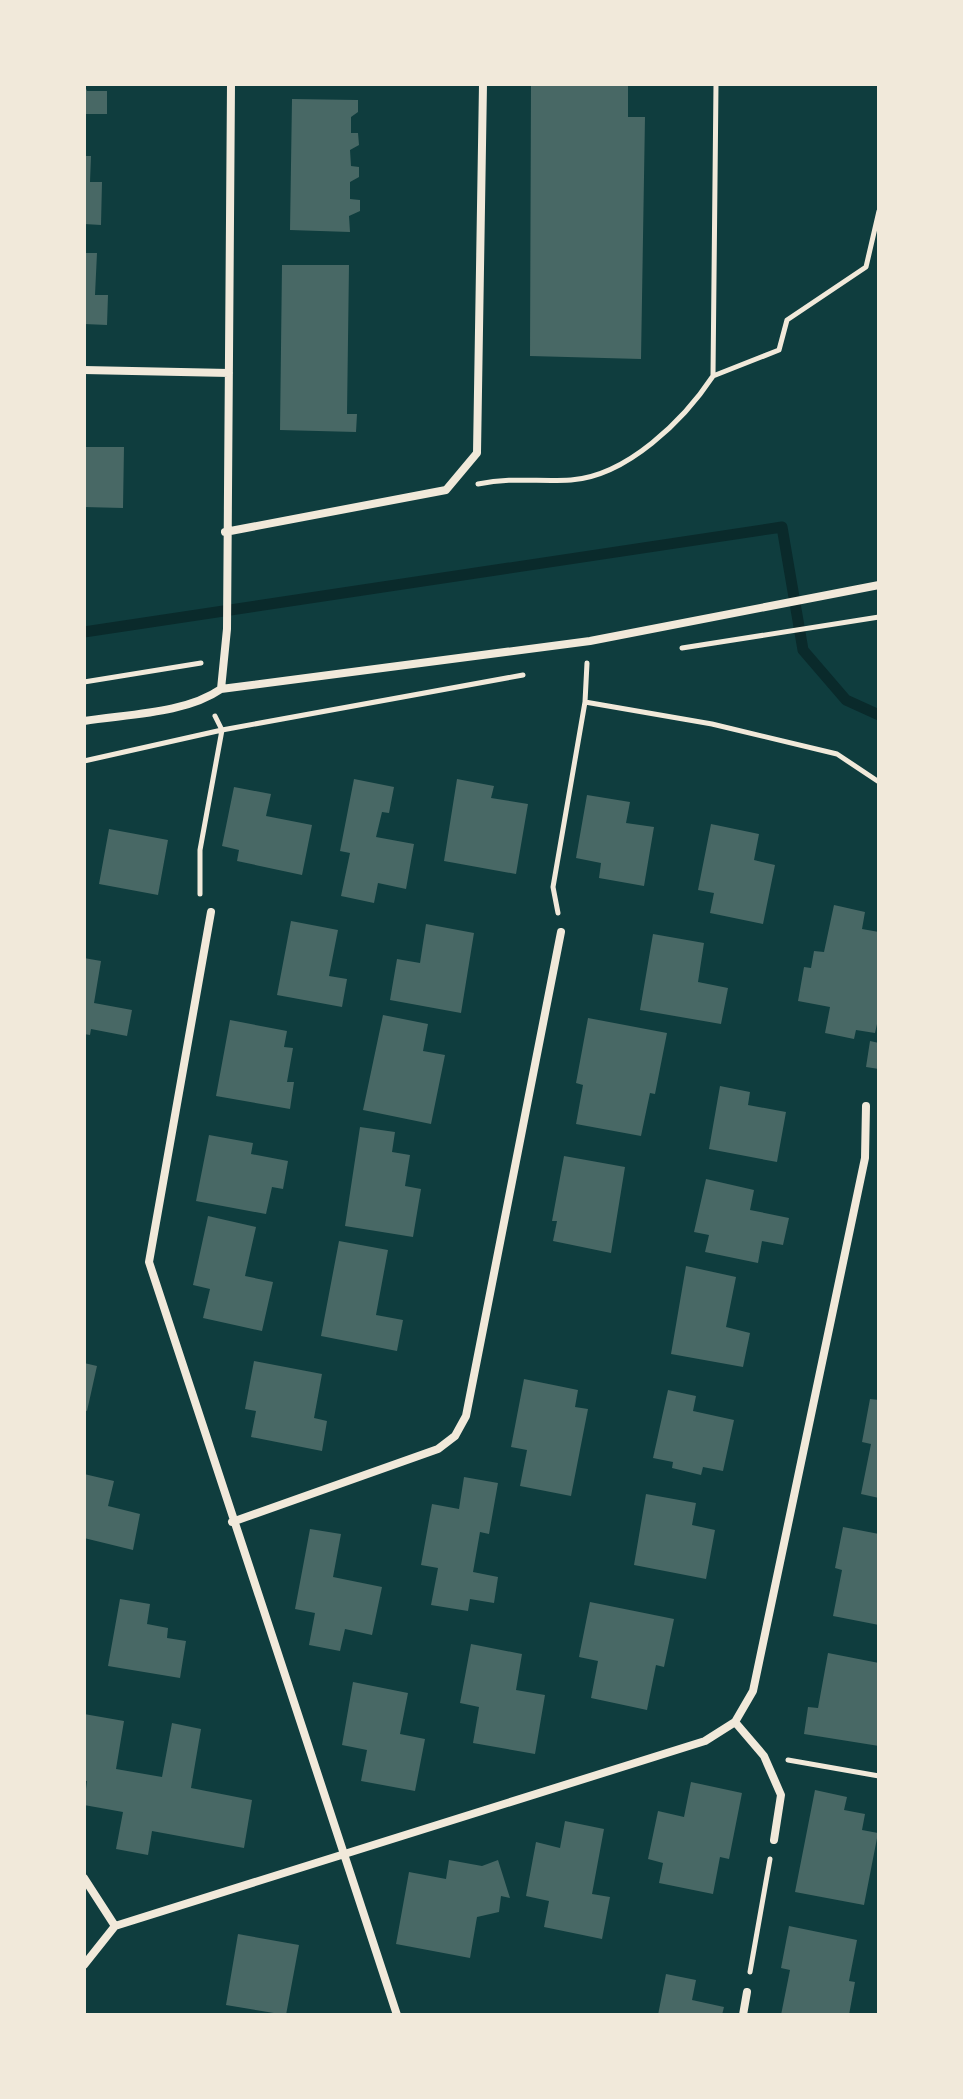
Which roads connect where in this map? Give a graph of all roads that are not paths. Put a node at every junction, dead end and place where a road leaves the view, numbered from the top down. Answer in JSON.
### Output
{"nodes":[{"id":1,"x":231,"y":84,"type":"edge"},
{"id":2,"x":483,"y":84,"type":"edge"},
{"id":3,"x":84,"y":370,"type":"edge"},
{"id":4,"x":229,"y":373,"type":"junction"},
{"id":5,"x":225,"y":532,"type":"junction"},
{"id":6,"x":879,"y":585,"type":"edge"},
{"id":7,"x":221,"y":689,"type":"junction"},
{"id":8,"x":84,"y":721,"type":"edge"},
{"id":9,"x":211,"y":912,"type":"road end"},
{"id":10,"x":561,"y":932,"type":"road end"},
{"id":11,"x":866,"y":1106,"type":"dead end"},
{"id":12,"x":232,"y":1522,"type":"junction"},
{"id":13,"x":735,"y":1722,"type":"junction"},
{"id":14,"x":774,"y":1840,"type":"road end"},
{"id":15,"x":343,"y":1855,"type":"junction"},
{"id":16,"x":84,"y":1878,"type":"edge"},
{"id":17,"x":115,"y":1926,"type":"junction"},
{"id":18,"x":84,"y":1965,"type":"edge"},
{"id":19,"x":747,"y":1992,"type":"road end"},
{"id":20,"x":397,"y":2015,"type":"edge"},
{"id":21,"x":743,"y":2015,"type":"edge"}],
"edges":[{"from":1,"to":4,"type":"street"},
{"from":2,"to":5,"type":"street"},
{"from":3,"to":4,"type":"street"},
{"from":4,"to":5,"type":"street"},
{"from":5,"to":7,"type":"street"},
{"from":6,"to":7,"type":"street"},
{"from":7,"to":8,"type":"street"},
{"from":9,"to":12,"type":"street"},
{"from":10,"to":12,"type":"street"},
{"from":11,"to":13,"type":"street"},
{"from":12,"to":15,"type":"street"},
{"from":13,"to":14,"type":"street"},
{"from":13,"to":15,"type":"street"},
{"from":15,"to":17,"type":"street"},
{"from":15,"to":20,"type":"street"},
{"from":16,"to":17,"type":"street"},
{"from":17,"to":18,"type":"street"},
{"from":19,"to":21,"type":"street"}]}
